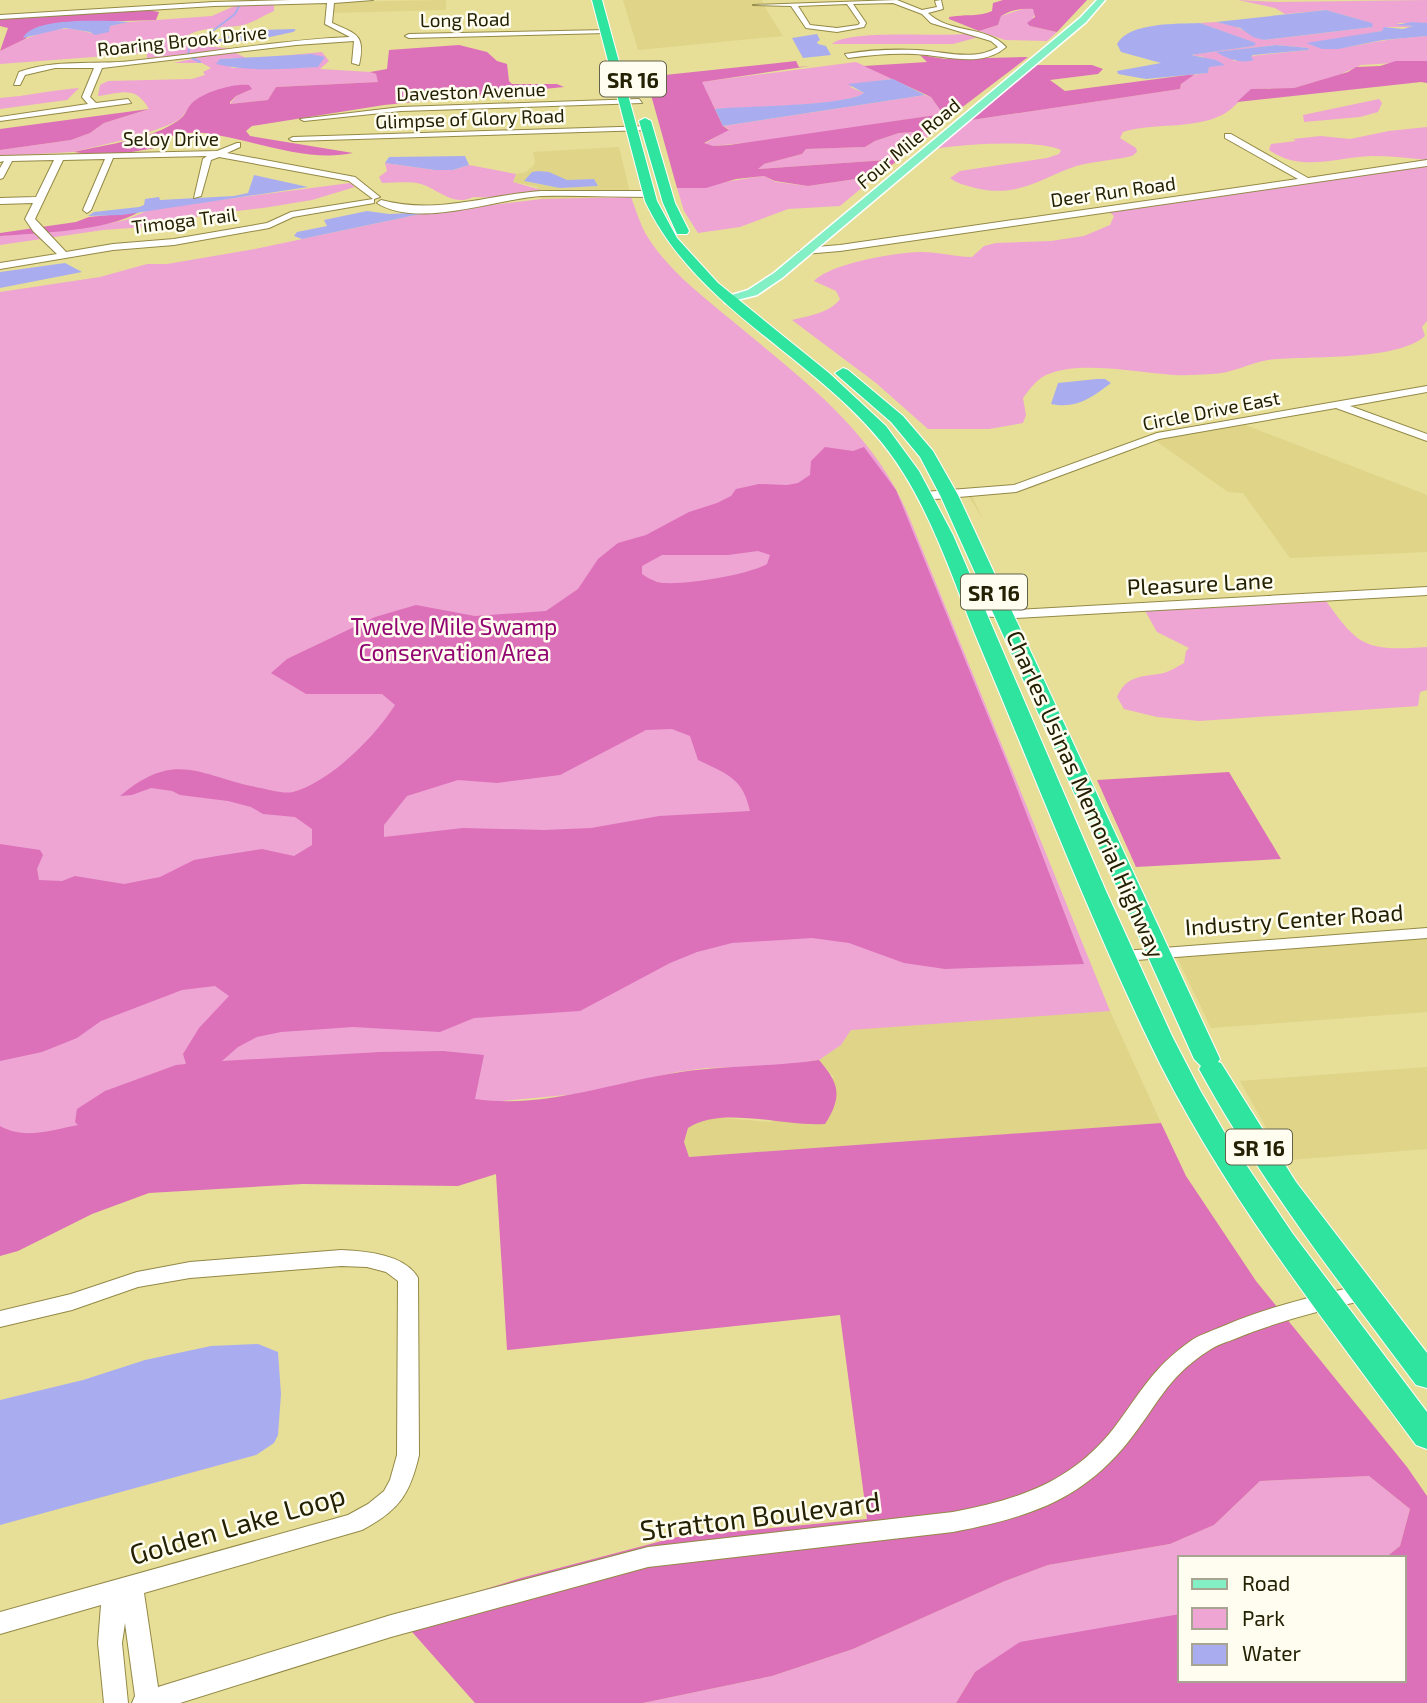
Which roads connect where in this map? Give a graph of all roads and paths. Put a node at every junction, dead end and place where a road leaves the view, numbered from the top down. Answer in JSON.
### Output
{"nodes":[{"id":1,"x":367,"y":0,"type":"edge"},
{"id":2,"x":597,"y":0,"type":"edge"},
{"id":3,"x":1101,"y":0,"type":"edge"},
{"id":4,"x":331,"y":1,"type":"edge"},
{"id":5,"x":894,"y":1,"type":"edge"},
{"id":6,"x":938,"y":1,"type":"edge"},
{"id":7,"x":849,"y":3,"type":"junction"},
{"id":8,"x":793,"y":4,"type":"junction"},
{"id":9,"x":756,"y":5,"type":"dead end"},
{"id":10,"x":922,"y":12,"type":"junction"},
{"id":11,"x":0,"y":17,"type":"edge"},
{"id":12,"x":352,"y":27,"type":"dead end"},
{"id":13,"x":340,"y":30,"type":"junction"},
{"id":14,"x":606,"y":31,"type":"junction"},
{"id":15,"x":409,"y":36,"type":"dead end"},
{"id":16,"x":357,"y":39,"type":"junction"},
{"id":17,"x":848,"y":57,"type":"dead end"},
{"id":18,"x":356,"y":63,"type":"dead end"},
{"id":19,"x":99,"y":66,"type":"junction"},
{"id":20,"x":17,"y":83,"type":"dead end"},
{"id":21,"x":638,"y":95,"type":"joint"},
{"id":22,"x":128,"y":101,"type":"dead end"},
{"id":23,"x":624,"y":101,"type":"junction"},
{"id":24,"x":94,"y":106,"type":"junction"},
{"id":25,"x":304,"y":118,"type":"dead end"},
{"id":26,"x":0,"y":119,"type":"edge"},
{"id":27,"x":632,"y":128,"type":"junction"},
{"id":28,"x":648,"y":128,"type":"junction"},
{"id":29,"x":1228,"y":136,"type":"dead end"},
{"id":30,"x":293,"y":139,"type":"dead end"},
{"id":31,"x":237,"y":145,"type":"dead end"},
{"id":32,"x":216,"y":153,"type":"junction"},
{"id":33,"x":110,"y":156,"type":"junction"},
{"id":34,"x":60,"y":157,"type":"junction"},
{"id":35,"x":4,"y":159,"type":"edge"},
{"id":36,"x":1427,"y":163,"type":"edge"},
{"id":37,"x":0,"y":176,"type":"edge"},
{"id":38,"x":1308,"y":181,"type":"junction"},
{"id":39,"x":650,"y":194,"type":"junction"},
{"id":40,"x":197,"y":196,"type":"dead end"},
{"id":41,"x":39,"y":200,"type":"junction"},
{"id":42,"x":0,"y":201,"type":"edge"},
{"id":43,"x":379,"y":201,"type":"junction"},
{"id":44,"x":88,"y":210,"type":"dead end"},
{"id":45,"x":678,"y":224,"type":"junction"},
{"id":46,"x":804,"y":251,"type":"junction"},
{"id":47,"x":64,"y":255,"type":"junction"},
{"id":48,"x":0,"y":266,"type":"edge"},
{"id":49,"x":736,"y":298,"type":"junction"},
{"id":50,"x":1427,"y":389,"type":"edge"},
{"id":51,"x":1338,"y":405,"type":"junction"},
{"id":52,"x":1427,"y":438,"type":"edge"},
{"id":53,"x":949,"y":495,"type":"junction"},
{"id":54,"x":925,"y":496,"type":"junction"},
{"id":55,"x":1427,"y":591,"type":"edge"},
{"id":56,"x":975,"y":612,"type":"junction"},
{"id":57,"x":1004,"y":612,"type":"junction"},
{"id":58,"x":1427,"y":933,"type":"edge"},
{"id":59,"x":1156,"y":953,"type":"junction"},
{"id":60,"x":1123,"y":956,"type":"junction"},
{"id":61,"x":1363,"y":1292,"type":"junction"},
{"id":62,"x":1328,"y":1301,"type":"junction"},
{"id":63,"x":0,"y":1319,"type":"edge"},
{"id":64,"x":1427,"y":1376,"type":"edge"},
{"id":65,"x":1427,"y":1436,"type":"edge"},
{"id":66,"x":121,"y":1589,"type":"junction"},
{"id":67,"x":0,"y":1623,"type":"edge"},
{"id":68,"x":146,"y":1702,"type":"edge"},
{"id":69,"x":116,"y":1703,"type":"edge"}],
"edges":[{"from":1,"to":4,"type":"street"},
{"from":2,"to":14,"type":"highway","name":"Charles Usinas Memorial Highway","number":"SR 16"},
{"from":3,"to":46,"type":"main road","name":"Four Mile Road"},
{"from":4,"to":11,"type":"street"},
{"from":4,"to":13,"type":"street"},
{"from":5,"to":7,"type":"street"},
{"from":5,"to":10,"type":"street"},
{"from":6,"to":10,"type":"street"},
{"from":7,"to":8,"type":"street"},
{"from":7,"to":8,"type":"street"},
{"from":8,"to":9,"type":"street"},
{"from":10,"to":17,"type":"street"},
{"from":12,"to":13,"type":"street"},
{"from":13,"to":16,"type":"street"},
{"from":14,"to":15,"type":"street","name":"Long Road"},
{"from":14,"to":23,"type":"highway","name":"Charles Usinas Memorial Highway","number":"SR 16"},
{"from":16,"to":18,"type":"street"},
{"from":16,"to":19,"type":"street","name":"Roaring Brook Drive"},
{"from":19,"to":20,"type":"street","name":"Roaring Brook Drive"},
{"from":19,"to":24,"type":"street"},
{"from":21,"to":23,"type":"street","name":"Daveston Avenue"},
{"from":21,"to":28,"type":"highway","name":"Charles Usinas Memorial Highway","number":"SR 16"},
{"from":22,"to":24,"type":"street"},
{"from":23,"to":25,"type":"street","name":"Daveston Avenue"},
{"from":23,"to":27,"type":"highway","name":"Charles Usinas Memorial Highway","number":"SR 16"},
{"from":24,"to":26,"type":"street"},
{"from":27,"to":28,"type":"street","name":"Glimpse of Glory Road"},
{"from":27,"to":30,"type":"street","name":"Glimpse of Glory Road"},
{"from":27,"to":39,"type":"highway","name":"Charles Usinas Memorial Highway","number":"SR 16"},
{"from":28,"to":45,"type":"highway","name":"Charles Usinas Memorial Highway","number":"SR 16"},
{"from":29,"to":38,"type":"street"},
{"from":31,"to":32,"type":"street"},
{"from":32,"to":33,"type":"street","name":"Seloy Drive"},
{"from":32,"to":40,"type":"street"},
{"from":32,"to":43,"type":"street","name":"Seloy Drive"},
{"from":33,"to":34,"type":"street","name":"Seloy Drive"},
{"from":33,"to":44,"type":"street"},
{"from":34,"to":35,"type":"street","name":"Seloy Drive"},
{"from":34,"to":41,"type":"street"},
{"from":35,"to":37,"type":"street"},
{"from":36,"to":38,"type":"street","name":"Deer Run Road"},
{"from":38,"to":46,"type":"street","name":"Deer Run Road"},
{"from":39,"to":43,"type":"street","name":"Seloy Drive"},
{"from":39,"to":45,"type":"highway"},
{"from":39,"to":49,"type":"highway","name":"Charles Usinas Memorial Highway","number":"SR 16"},
{"from":41,"to":42,"type":"street"},
{"from":41,"to":47,"type":"street"},
{"from":43,"to":47,"type":"street","name":"Timoga Trail"},
{"from":45,"to":49,"type":"highway","name":"Charles Usinas Memorial Highway","number":"SR 16"},
{"from":46,"to":49,"type":"main road","name":"Four Mile Road"},
{"from":47,"to":48,"type":"street","name":"Timoga Trail"},
{"from":49,"to":53,"type":"highway","name":"Charles Usinas Memorial Highway","number":"SR 16"},
{"from":49,"to":54,"type":"highway","name":"Charles Usinas Memorial Highway","number":"SR 16"},
{"from":50,"to":51,"type":"street","name":"Circle Drive East"},
{"from":51,"to":52,"type":"street"},
{"from":51,"to":53,"type":"street","name":"Circle Drive East"},
{"from":53,"to":54,"type":"street","name":"Circle Drive East"},
{"from":53,"to":57,"type":"highway","name":"Charles Usinas Memorial Highway","number":"SR 16"},
{"from":54,"to":56,"type":"highway","name":"Charles Usinas Memorial Highway","number":"SR 16"},
{"from":55,"to":57,"type":"street","name":"Pleasure Lane"},
{"from":56,"to":57,"type":"street","name":"Pleasure Lane"},
{"from":56,"to":60,"type":"highway","name":"Charles Usinas Memorial Highway","number":"SR 16"},
{"from":57,"to":59,"type":"highway","name":"Charles Usinas Memorial Highway","number":"SR 16"},
{"from":58,"to":59,"type":"street","name":"Industry Center Road"},
{"from":59,"to":60,"type":"street","name":"Industry Center Road"},
{"from":59,"to":61,"type":"highway","name":"Charles Usinas Memorial Highway","number":"SR 16"},
{"from":60,"to":62,"type":"highway","name":"Charles Usinas Memorial Highway","number":"SR 16"},
{"from":61,"to":62,"type":"street"},
{"from":61,"to":64,"type":"highway","name":"Charles Usinas Memorial Highway","number":"SR 16"},
{"from":62,"to":65,"type":"highway","name":"Charles Usinas Memorial Highway","number":"SR 16"},
{"from":62,"to":68,"type":"street","name":"Stratton Boulevard"},
{"from":63,"to":66,"type":"street","name":"Golden Lake Loop"},
{"from":66,"to":67,"type":"street","name":"Golden Lake Loop"},
{"from":66,"to":68,"type":"street"},
{"from":66,"to":69,"type":"street"}]}
